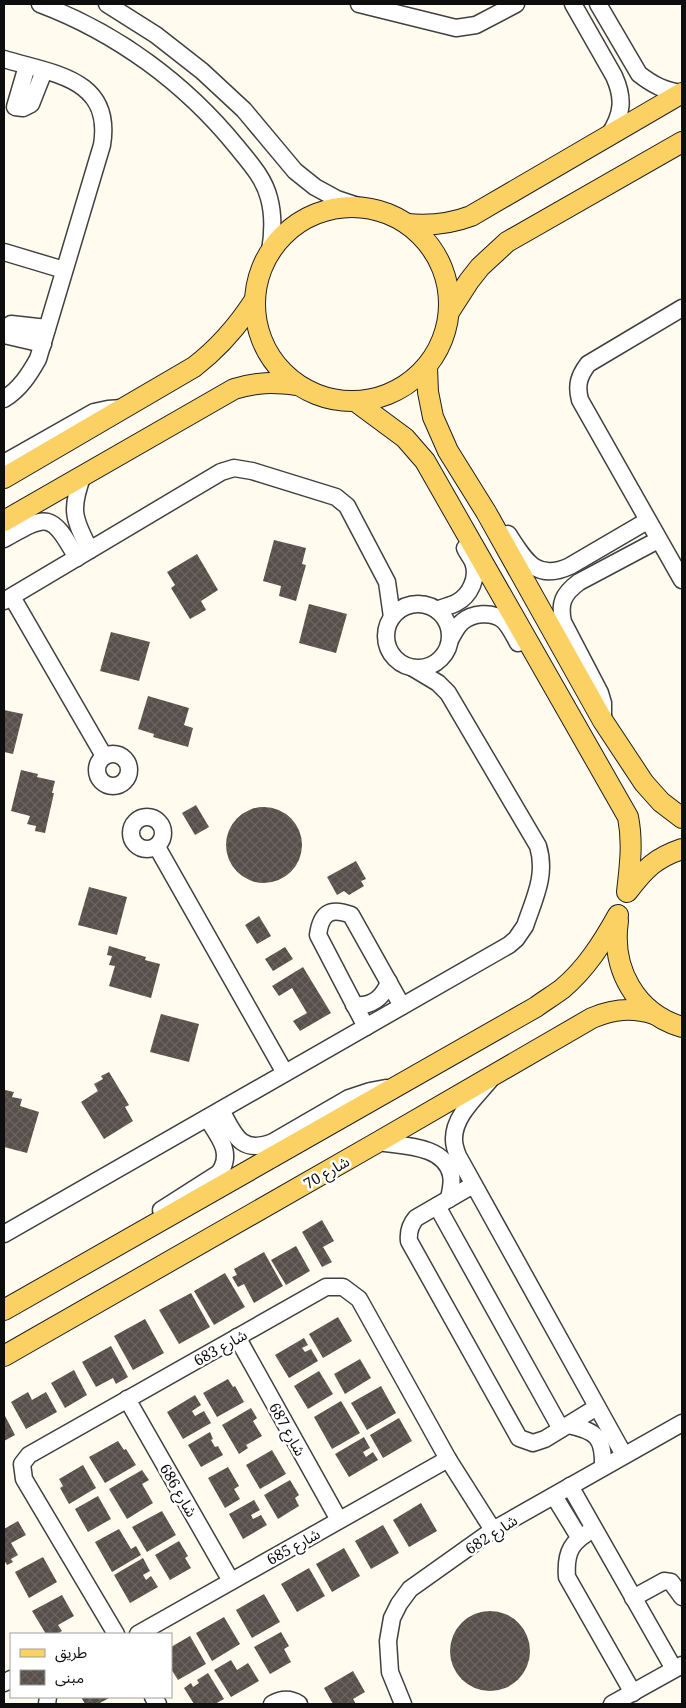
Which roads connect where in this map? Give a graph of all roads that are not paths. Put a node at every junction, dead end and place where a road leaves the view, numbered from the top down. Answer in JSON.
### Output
{"nodes":[{"id":1,"x":40,"y":4,"type":"edge"},
{"id":2,"x":106,"y":4,"type":"edge"},
{"id":3,"x":359,"y":4,"type":"edge"},
{"id":4,"x":516,"y":4,"type":"edge"},
{"id":5,"x":573,"y":4,"type":"edge"},
{"id":6,"x":598,"y":4,"type":"edge"},
{"id":7,"x":4,"y":58,"type":"edge"},
{"id":8,"x":27,"y":66,"type":"junction"},
{"id":9,"x":44,"y":71,"type":"junction"},
{"id":10,"x":682,"y":93,"type":"edge"},
{"id":11,"x":609,"y":135,"type":"junction"},
{"id":12,"x":682,"y":142,"type":"edge"},
{"id":13,"x":361,"y":207,"type":"junction"},
{"id":14,"x":408,"y":224,"type":"junction"},
{"id":15,"x":270,"y":251,"type":"junction"},
{"id":16,"x":4,"y":252,"type":"edge"},
{"id":17,"x":64,"y":270,"type":"junction"},
{"id":18,"x":254,"y":301,"type":"junction"},
{"id":19,"x":682,"y":308,"type":"edge"},
{"id":20,"x":449,"y":312,"type":"junction"},
{"id":21,"x":4,"y":330,"type":"edge"},
{"id":22,"x":4,"y":334,"type":"edge"},
{"id":23,"x":45,"y":336,"type":"junction"},
{"id":24,"x":426,"y":367,"type":"junction"},
{"id":25,"x":297,"y":385,"type":"junction"},
{"id":26,"x":4,"y":399,"type":"edge"},
{"id":27,"x":355,"y":402,"type":"junction"},
{"id":28,"x":124,"y":408,"type":"junction"},
{"id":29,"x":4,"y":463,"type":"edge"},
{"id":30,"x":83,"y":475,"type":"junction"},
{"id":31,"x":4,"y":478,"type":"edge"},
{"id":32,"x":447,"y":498,"type":"junction"},
{"id":33,"x":486,"y":512,"type":"junction"},
{"id":34,"x":4,"y":521,"type":"edge"},
{"id":35,"x":647,"y":521,"type":"junction"},
{"id":36,"x":4,"y":539,"type":"edge"},
{"id":37,"x":658,"y":540,"type":"junction"},
{"id":38,"x":84,"y":554,"type":"junction"},
{"id":39,"x":682,"y":580,"type":"edge"},
{"id":40,"x":387,"y":582,"type":"junction"},
{"id":41,"x":8,"y":599,"type":"edge"},
{"id":42,"x":417,"y":604,"type":"junction"},
{"id":43,"x":437,"y":610,"type":"junction"},
{"id":44,"x":392,"y":617,"type":"junction"},
{"id":45,"x":450,"y":638,"type":"junction"},
{"id":46,"x":444,"y":655,"type":"junction"},
{"id":47,"x":413,"y":668,"type":"junction"},
{"id":48,"x":544,"y":672,"type":"junction"},
{"id":49,"x":448,"y":693,"type":"junction"},
{"id":50,"x":602,"y":721,"type":"junction"},
{"id":51,"x":104,"y":756,"type":"dead end"},
{"id":52,"x":682,"y":818,"type":"edge"},
{"id":53,"x":157,"y":846,"type":"dead end"},
{"id":54,"x":682,"y":849,"type":"edge"},
{"id":55,"x":627,"y":892,"type":"junction"},
{"id":56,"x":618,"y":915,"type":"junction"},
{"id":57,"x":389,"y":982,"type":"junction"},
{"id":58,"x":354,"y":1005,"type":"junction"},
{"id":59,"x":402,"y":1006,"type":"junction"},
{"id":60,"x":654,"y":1014,"type":"junction"},
{"id":61,"x":366,"y":1027,"type":"junction"},
{"id":62,"x":682,"y":1027,"type":"edge"},
{"id":63,"x":285,"y":1073,"type":"junction"},
{"id":64,"x":494,"y":1074,"type":"junction"},
{"id":65,"x":398,"y":1086,"type":"junction"},
{"id":66,"x":214,"y":1114,"type":"junction"},
{"id":67,"x":378,"y":1142,"type":"junction"},
{"id":68,"x":473,"y":1185,"type":"junction"},
{"id":69,"x":443,"y":1203,"type":"junction"},
{"id":70,"x":4,"y":1234,"type":"edge"},
{"id":71,"x":96,"y":1258,"type":"junction"},
{"id":72,"x":4,"y":1310,"type":"edge"},
{"id":73,"x":238,"y":1337,"type":"junction"},
{"id":74,"x":4,"y":1356,"type":"edge"},
{"id":75,"x":127,"y":1399,"type":"junction"},
{"id":76,"x":597,"y":1407,"type":"junction"},
{"id":77,"x":682,"y":1423,"type":"edge"},
{"id":78,"x":564,"y":1427,"type":"junction"},
{"id":79,"x":624,"y":1455,"type":"junction"},
{"id":80,"x":448,"y":1458,"type":"junction"},
{"id":81,"x":603,"y":1467,"type":"junction"},
{"id":82,"x":570,"y":1486,"type":"junction"},
{"id":83,"x":554,"y":1496,"type":"junction"},
{"id":84,"x":339,"y":1520,"type":"junction"},
{"id":85,"x":594,"y":1529,"type":"junction"},
{"id":86,"x":493,"y":1530,"type":"junction"},
{"id":87,"x":579,"y":1537,"type":"junction"},
{"id":88,"x":231,"y":1581,"type":"junction"},
{"id":89,"x":682,"y":1597,"type":"edge"},
{"id":90,"x":634,"y":1598,"type":"junction"},
{"id":91,"x":115,"y":1633,"type":"edge"},
{"id":92,"x":140,"y":1633,"type":"edge"},
{"id":93,"x":678,"y":1667,"type":"edge"},
{"id":94,"x":633,"y":1693,"type":"junction"},
{"id":95,"x":272,"y":1704,"type":"edge"},
{"id":96,"x":299,"y":1704,"type":"edge"},
{"id":97,"x":403,"y":1704,"type":"edge"},
{"id":98,"x":612,"y":1704,"type":"edge"}],
"edges":[{"from":1,"to":15,"type":"street"},
{"from":2,"to":13,"type":"street"},
{"from":3,"to":4,"type":"street"},
{"from":5,"to":11,"type":"street"},
{"from":6,"to":10,"type":"street"},
{"from":7,"to":8,"type":"street"},
{"from":8,"to":9,"type":"street"},
{"from":8,"to":9,"type":"street"},
{"from":9,"to":17,"type":"street"},
{"from":10,"to":11,"type":"main road"},
{"from":11,"to":14,"type":"main road"},
{"from":12,"to":20,"type":"main road"},
{"from":13,"to":14,"type":"main road"},
{"from":13,"to":15,"type":"main road"},
{"from":14,"to":20,"type":"main road"},
{"from":15,"to":18,"type":"main road"},
{"from":16,"to":17,"type":"street"},
{"from":17,"to":23,"type":"street"},
{"from":18,"to":25,"type":"main road"},
{"from":18,"to":28,"type":"main road"},
{"from":19,"to":35,"type":"street"},
{"from":20,"to":24,"type":"main road"},
{"from":21,"to":23,"type":"street"},
{"from":22,"to":23,"type":"street"},
{"from":23,"to":26,"type":"street"},
{"from":24,"to":27,"type":"main road"},
{"from":24,"to":33,"type":"main road"},
{"from":25,"to":27,"type":"main road"},
{"from":25,"to":30,"type":"main road"},
{"from":27,"to":32,"type":"main road"},
{"from":28,"to":29,"type":"street"},
{"from":28,"to":31,"type":"main road"},
{"from":30,"to":34,"type":"main road"},
{"from":30,"to":38,"type":"street"},
{"from":32,"to":43,"type":"street"},
{"from":32,"to":48,"type":"main road"},
{"from":33,"to":35,"type":"street"},
{"from":33,"to":50,"type":"main road"},
{"from":35,"to":37,"type":"street"},
{"from":36,"to":38,"type":"street"},
{"from":37,"to":39,"type":"street"},
{"from":37,"to":50,"type":"street"},
{"from":38,"to":40,"type":"street"},
{"from":38,"to":41,"type":"street"},
{"from":40,"to":42,"type":"street"},
{"from":40,"to":44,"type":"street"},
{"from":41,"to":51,"type":"street"},
{"from":42,"to":43,"type":"street"},
{"from":42,"to":44,"type":"street"},
{"from":43,"to":45,"type":"street"},
{"from":44,"to":47,"type":"street"},
{"from":45,"to":46,"type":"street"},
{"from":45,"to":48,"type":"street"},
{"from":46,"to":47,"type":"street"},
{"from":46,"to":49,"type":"street"},
{"from":47,"to":49,"type":"street"},
{"from":48,"to":55,"type":"main road"},
{"from":49,"to":59,"type":"street"},
{"from":50,"to":52,"type":"main road"},
{"from":53,"to":63,"type":"street"},
{"from":54,"to":55,"type":"main road"},
{"from":55,"to":56,"type":"main road"},
{"from":56,"to":60,"type":"main road"},
{"from":56,"to":65,"type":"main road"},
{"from":57,"to":58,"type":"street"},
{"from":57,"to":58,"type":"street"},
{"from":57,"to":59,"type":"street"},
{"from":58,"to":61,"type":"street"},
{"from":59,"to":61,"type":"street"},
{"from":60,"to":62,"type":"main road"},
{"from":60,"to":64,"type":"main road","name":"شارع 70"},
{"from":61,"to":63,"type":"street"},
{"from":63,"to":66,"type":"street"},
{"from":64,"to":67,"type":"main road","name":"شارع 70"},
{"from":64,"to":68,"type":"street"},
{"from":65,"to":66,"type":"street"},
{"from":65,"to":71,"type":"main road"},
{"from":66,"to":70,"type":"street"},
{"from":66,"to":71,"type":"street"},
{"from":67,"to":69,"type":"street"},
{"from":67,"to":74,"type":"main road","name":"شارع 70"},
{"from":68,"to":69,"type":"street"},
{"from":68,"to":76,"type":"street"},
{"from":69,"to":78,"type":"street"},
{"from":69,"to":78,"type":"street"},
{"from":71,"to":72,"type":"main road"},
{"from":73,"to":75,"type":"street","name":"شارع 683"},
{"from":73,"to":80,"type":"street","name":"شارع 683"},
{"from":73,"to":84,"type":"street","name":"شارع 687"},
{"from":75,"to":88,"type":"street","name":"شارع 686"},
{"from":75,"to":91,"type":"street","name":"شارع 683"},
{"from":76,"to":78,"type":"street"},
{"from":76,"to":79,"type":"street"},
{"from":77,"to":79,"type":"street","name":"شارع 682"},
{"from":78,"to":81,"type":"street"},
{"from":79,"to":81,"type":"street","name":"شارع 682"},
{"from":80,"to":84,"type":"street","name":"شارع 685"},
{"from":80,"to":86,"type":"street","name":"شارع 683"},
{"from":81,"to":82,"type":"street","name":"شارع 682"},
{"from":82,"to":83,"type":"street","name":"شارع 682"},
{"from":82,"to":85,"type":"street"},
{"from":83,"to":86,"type":"street","name":"شارع 682"},
{"from":83,"to":87,"type":"street"},
{"from":84,"to":88,"type":"street","name":"شارع 685"},
{"from":85,"to":87,"type":"street"},
{"from":85,"to":90,"type":"street"},
{"from":86,"to":97,"type":"street","name":"شارع 682"},
{"from":87,"to":94,"type":"street"},
{"from":88,"to":92,"type":"street","name":"شارع 685"},
{"from":89,"to":90,"type":"street"},
{"from":90,"to":93,"type":"street"},
{"from":93,"to":94,"type":"street"},
{"from":94,"to":98,"type":"street"},
{"from":95,"to":96,"type":"street"}]}
